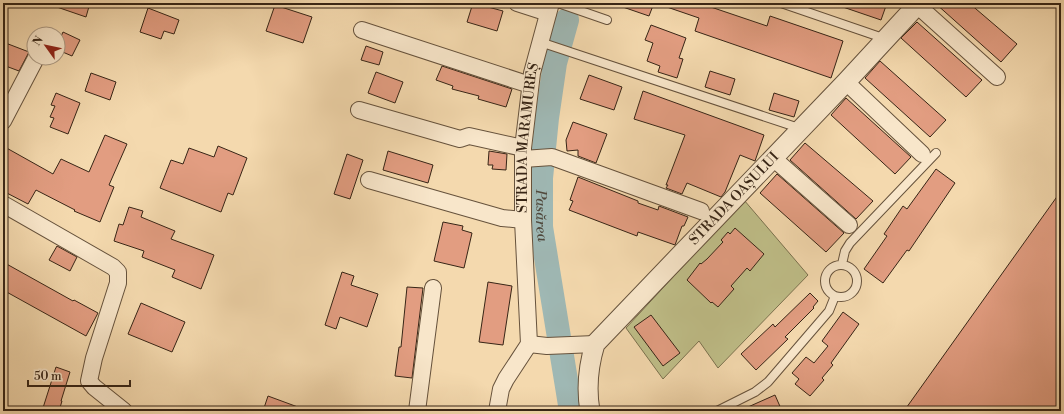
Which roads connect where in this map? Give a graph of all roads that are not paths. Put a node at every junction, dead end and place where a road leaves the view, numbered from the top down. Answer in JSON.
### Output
{"nodes":[{"id":1,"x":517,"y":3,"type":"edge"},
{"id":2,"x":781,"y":3,"type":"edge"},
{"id":3,"x":918,"y":4,"type":"edge"},
{"id":4,"x":555,"y":6,"type":"edge"},
{"id":5,"x":607,"y":20,"type":"dead end"},
{"id":6,"x":362,"y":30,"type":"dead end"},
{"id":7,"x":887,"y":39,"type":"junction"},
{"id":8,"x":545,"y":44,"type":"junction"},
{"id":9,"x":32,"y":66,"type":"edge"},
{"id":10,"x":997,"y":77,"type":"dead end"},
{"id":11,"x":534,"y":78,"type":"junction"},
{"id":12,"x":846,"y":82,"type":"junction"},
{"id":13,"x":358,"y":110,"type":"dead end"},
{"id":14,"x":3,"y":121,"type":"edge"},
{"id":15,"x":793,"y":126,"type":"dead end"},
{"id":16,"x":523,"y":153,"type":"junction"},
{"id":17,"x":929,"y":153,"type":"joint"},
{"id":18,"x":773,"y":158,"type":"junction"},
{"id":19,"x":369,"y":180,"type":"dead end"},
{"id":20,"x":3,"y":204,"type":"edge"},
{"id":21,"x":701,"y":211,"type":"dead end"},
{"id":22,"x":523,"y":220,"type":"junction"},
{"id":23,"x":848,"y":225,"type":"dead end"},
{"id":24,"x":842,"y":264,"type":"junction"},
{"id":25,"x":433,"y":288,"type":"dead end"},
{"id":26,"x":836,"y":296,"type":"junction"},
{"id":27,"x":529,"y":344,"type":"junction"},
{"id":28,"x":595,"y":344,"type":"junction"},
{"id":29,"x":124,"y":411,"type":"edge"},
{"id":30,"x":417,"y":411,"type":"edge"},
{"id":31,"x":497,"y":411,"type":"edge"},
{"id":32,"x":590,"y":411,"type":"edge"},
{"id":33,"x":717,"y":411,"type":"edge"}],
"edges":[{"from":1,"to":4,"type":"street"},
{"from":2,"to":7,"type":"lane"},
{"from":3,"to":7,"type":"street","name":"STRADA OAȘULUI"},
{"from":3,"to":10,"type":"street"},
{"from":4,"to":5,"type":"lane"},
{"from":4,"to":8,"type":"street","name":"STRADA MARAMUREȘ"},
{"from":6,"to":11,"type":"street"},
{"from":7,"to":12,"type":"street","name":"STRADA OAȘULUI"},
{"from":8,"to":11,"type":"street","name":"STRADA MARAMUREȘ"},
{"from":8,"to":15,"type":"lane"},
{"from":9,"to":14,"type":"street"},
{"from":11,"to":16,"type":"street","name":"STRADA MARAMUREȘ"},
{"from":12,"to":17,"type":"street"},
{"from":12,"to":18,"type":"street","name":"STRADA OAȘULUI"},
{"from":13,"to":16,"type":"street"},
{"from":16,"to":21,"type":"street"},
{"from":16,"to":22,"type":"street","name":"STRADA MARAMUREȘ"},
{"from":17,"to":24,"type":"lane"},
{"from":18,"to":23,"type":"street"},
{"from":18,"to":28,"type":"street","name":"STRADA OAȘULUI"},
{"from":19,"to":22,"type":"street"},
{"from":20,"to":29,"type":"street"},
{"from":22,"to":27,"type":"street","name":"STRADA MARAMUREȘ"},
{"from":24,"to":26,"type":"lane"},
{"from":24,"to":26,"type":"lane"},
{"from":25,"to":30,"type":"street"},
{"from":26,"to":33,"type":"lane"},
{"from":27,"to":28,"type":"street"},
{"from":27,"to":31,"type":"street"},
{"from":28,"to":32,"type":"street","name":"STRADA OAȘULUI"}]}
